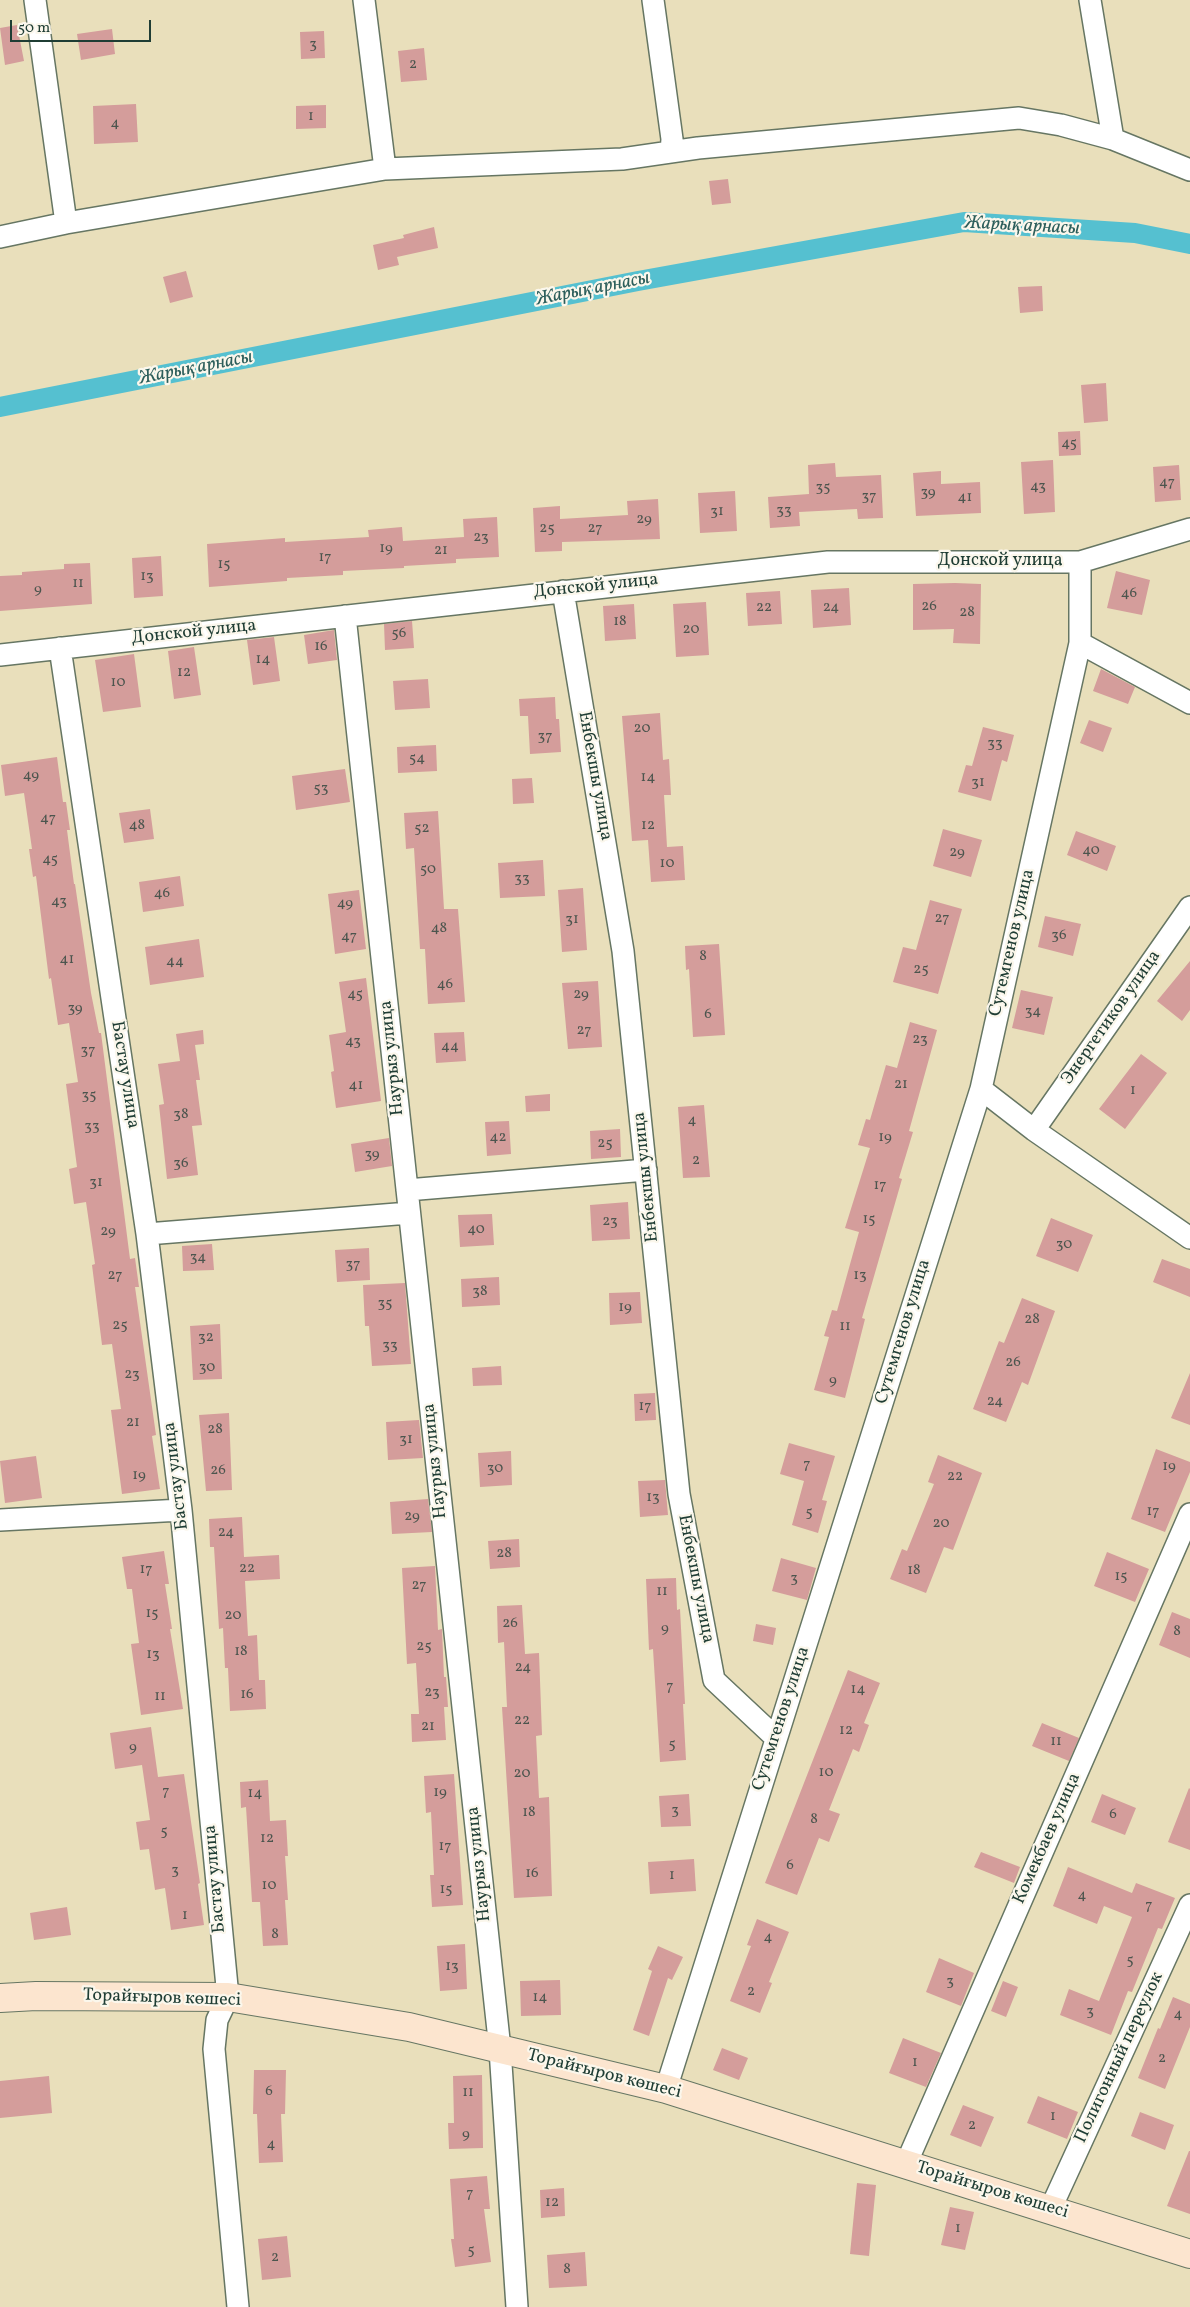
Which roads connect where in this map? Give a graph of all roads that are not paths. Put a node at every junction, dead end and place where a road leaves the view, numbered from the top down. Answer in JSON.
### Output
{"nodes":[{"id":1,"x":35,"y":0,"type":"edge"},
{"id":2,"x":364,"y":0,"type":"edge"},
{"id":3,"x":653,"y":0,"type":"edge"},
{"id":4,"x":1090,"y":0,"type":"edge"},
{"id":5,"x":1113,"y":139,"type":"junction"},
{"id":6,"x":671,"y":152,"type":"junction"},
{"id":7,"x":385,"y":169,"type":"junction"},
{"id":8,"x":1190,"y":170,"type":"edge"},
{"id":9,"x":66,"y":223,"type":"junction"},
{"id":10,"x":0,"y":237,"type":"edge"},
{"id":11,"x":1190,"y":529,"type":"edge"},
{"id":12,"x":1080,"y":562,"type":"junction"},
{"id":13,"x":563,"y":591,"type":"junction"},
{"id":14,"x":344,"y":616,"type":"junction"},
{"id":15,"x":1080,"y":643,"type":"junction"},
{"id":16,"x":60,"y":648,"type":"junction"},
{"id":17,"x":0,"y":655,"type":"edge"},
{"id":18,"x":1190,"y":703,"type":"edge"},
{"id":19,"x":1190,"y":907,"type":"edge"},
{"id":20,"x":981,"y":1089,"type":"junction"},
{"id":21,"x":1034,"y":1130,"type":"junction"},
{"id":22,"x":646,"y":1170,"type":"junction"},
{"id":23,"x":407,"y":1190,"type":"junction"},
{"id":24,"x":409,"y":1213,"type":"junction"},
{"id":25,"x":147,"y":1234,"type":"junction"},
{"id":26,"x":1190,"y":1238,"type":"edge"},
{"id":27,"x":181,"y":1510,"type":"junction"},
{"id":28,"x":1190,"y":1514,"type":"edge"},
{"id":29,"x":0,"y":1520,"type":"edge"},
{"id":30,"x":776,"y":1738,"type":"junction"},
{"id":31,"x":1190,"y":1905,"type":"edge"},
{"id":32,"x":228,"y":1997,"type":"junction"},
{"id":33,"x":0,"y":1998,"type":"edge"},
{"id":34,"x":500,"y":2049,"type":"junction"},
{"id":35,"x":666,"y":2089,"type":"junction"},
{"id":36,"x":906,"y":2164,"type":"junction"},
{"id":37,"x":1050,"y":2210,"type":"junction"},
{"id":38,"x":1190,"y":2254,"type":"edge"},
{"id":39,"x":238,"y":2307,"type":"edge"},
{"id":40,"x":516,"y":2307,"type":"edge"}],
"edges":[{"from":1,"to":9,"type":"street"},
{"from":2,"to":7,"type":"street"},
{"from":3,"to":6,"type":"street"},
{"from":4,"to":5,"type":"street"},
{"from":5,"to":6,"type":"street"},
{"from":5,"to":8,"type":"street"},
{"from":6,"to":7,"type":"street"},
{"from":7,"to":9,"type":"street"},
{"from":9,"to":10,"type":"street"},
{"from":11,"to":12,"type":"street","name":"Донской улица"},
{"from":12,"to":13,"type":"street","name":"Донской улица"},
{"from":12,"to":15,"type":"street","name":"Сутемгенов улица"},
{"from":13,"to":14,"type":"street","name":"Донской улица"},
{"from":13,"to":22,"type":"street","name":"Енбекшы улица"},
{"from":14,"to":16,"type":"street","name":"Донской улица"},
{"from":14,"to":23,"type":"street","name":"Наурыз улица"},
{"from":15,"to":18,"type":"street"},
{"from":15,"to":20,"type":"street","name":"Сутемгенов улица"},
{"from":16,"to":17,"type":"street","name":"Донской улица"},
{"from":16,"to":25,"type":"street","name":"Бастау улица"},
{"from":19,"to":21,"type":"street","name":"Энергетиков улица"},
{"from":20,"to":21,"type":"street"},
{"from":20,"to":30,"type":"street","name":"Сутемгенов улица"},
{"from":21,"to":26,"type":"street"},
{"from":22,"to":23,"type":"street"},
{"from":22,"to":30,"type":"street","name":"Енбекшы улица"},
{"from":23,"to":24,"type":"street","name":"Наурыз улица"},
{"from":24,"to":25,"type":"street"},
{"from":24,"to":34,"type":"street","name":"Наурыз улица"},
{"from":25,"to":27,"type":"street","name":"Бастау улица"},
{"from":27,"to":29,"type":"street"},
{"from":27,"to":32,"type":"street","name":"Бастау улица"},
{"from":28,"to":36,"type":"street","name":"Комекбаев улица"},
{"from":30,"to":35,"type":"street","name":"Сутемгенов улица"},
{"from":31,"to":37,"type":"street","name":"Полигонный переулок"},
{"from":32,"to":33,"type":"street","name":"Торайғыров көшесі"},
{"from":32,"to":34,"type":"street","name":"Торайғыров көшесі"},
{"from":32,"to":39,"type":"street"},
{"from":34,"to":35,"type":"street","name":"Торайғыров көшесі"},
{"from":34,"to":40,"type":"street","name":"Наурыз улица"},
{"from":35,"to":36,"type":"street","name":"Торайғыров көшесі"},
{"from":36,"to":37,"type":"street","name":"Торайғыров көшесі"},
{"from":37,"to":38,"type":"street","name":"Торайғыров көшесі"}]}
